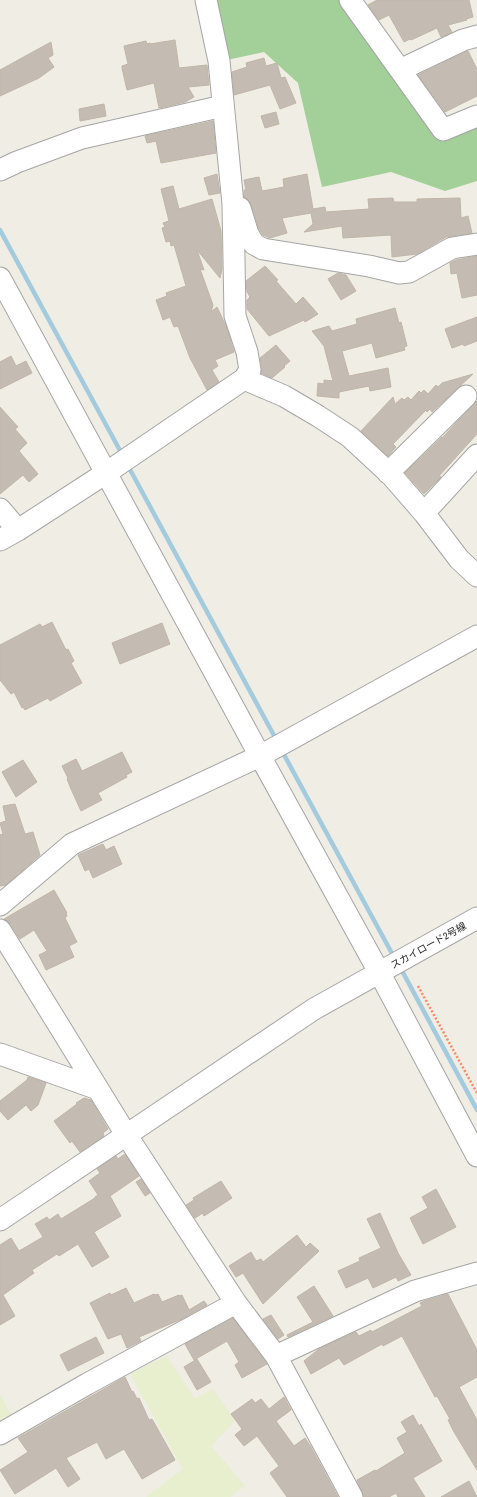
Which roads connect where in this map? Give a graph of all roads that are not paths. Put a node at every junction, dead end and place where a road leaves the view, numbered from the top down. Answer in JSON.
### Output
{"nodes":[{"id":1,"x":206,"y":0,"type":"edge"},
{"id":2,"x":354,"y":1,"type":"edge"},
{"id":3,"x":477,"y":36,"type":"edge"},
{"id":4,"x":400,"y":70,"type":"junction"},
{"id":5,"x":223,"y":106,"type":"junction"},
{"id":6,"x":477,"y":116,"type":"edge"},
{"id":7,"x":0,"y":170,"type":"edge"},
{"id":8,"x":233,"y":204,"type":"junction"},
{"id":9,"x":477,"y":244,"type":"edge"},
{"id":10,"x":0,"y":278,"type":"edge"},
{"id":11,"x":244,"y":379,"type":"junction"},
{"id":12,"x":466,"y":396,"type":"dead end"},
{"id":13,"x":477,"y":455,"type":"edge"},
{"id":14,"x":119,"y":464,"type":"junction"},
{"id":15,"x":388,"y":473,"type":"junction"},
{"id":16,"x":0,"y":509,"type":"edge"},
{"id":17,"x":424,"y":513,"type":"junction"},
{"id":18,"x":9,"y":535,"type":"edge"},
{"id":19,"x":477,"y":576,"type":"edge"},
{"id":20,"x":477,"y":636,"type":"edge"},
{"id":21,"x":272,"y":749,"type":"junction"},
{"id":22,"x":0,"y":905,"type":"edge"},
{"id":23,"x":477,"y":918,"type":"edge"},
{"id":24,"x":0,"y":930,"type":"edge"},
{"id":25,"x":392,"y":965,"type":"junction"},
{"id":26,"x":0,"y":1054,"type":"edge"},
{"id":27,"x":98,"y":1089,"type":"junction"},
{"id":28,"x":127,"y":1136,"type":"junction"},
{"id":29,"x":477,"y":1156,"type":"edge"},
{"id":30,"x":0,"y":1220,"type":"edge"},
{"id":31,"x":477,"y":1273,"type":"edge"},
{"id":32,"x":236,"y":1302,"type":"junction"},
{"id":33,"x":276,"y":1356,"type":"junction"},
{"id":34,"x":0,"y":1434,"type":"edge"},
{"id":35,"x":352,"y":1497,"type":"edge"}],
"edges":[{"from":1,"to":5,"type":"street"},
{"from":2,"to":4,"type":"street"},
{"from":3,"to":4,"type":"street"},
{"from":4,"to":6,"type":"street"},
{"from":5,"to":7,"type":"street"},
{"from":5,"to":8,"type":"street"},
{"from":8,"to":9,"type":"street"},
{"from":8,"to":11,"type":"street"},
{"from":10,"to":14,"type":"street"},
{"from":11,"to":14,"type":"street"},
{"from":11,"to":15,"type":"street"},
{"from":12,"to":15,"type":"street"},
{"from":13,"to":17,"type":"street"},
{"from":14,"to":18,"type":"street"},
{"from":14,"to":21,"type":"street"},
{"from":15,"to":17,"type":"street"},
{"from":16,"to":18,"type":"street"},
{"from":17,"to":19,"type":"street"},
{"from":20,"to":21,"type":"street"},
{"from":21,"to":22,"type":"street"},
{"from":21,"to":25,"type":"street"},
{"from":23,"to":25,"type":"street","name":"スカイロード2号線"},
{"from":24,"to":27,"type":"street"},
{"from":25,"to":28,"type":"street","name":"スカイロード2号線"},
{"from":25,"to":29,"type":"street"},
{"from":26,"to":27,"type":"street"},
{"from":27,"to":28,"type":"street"},
{"from":28,"to":30,"type":"street","name":"スカイロード2号線"},
{"from":28,"to":32,"type":"street"},
{"from":31,"to":33,"type":"street"},
{"from":32,"to":33,"type":"street"},
{"from":32,"to":34,"type":"street"},
{"from":33,"to":35,"type":"street"}]}
